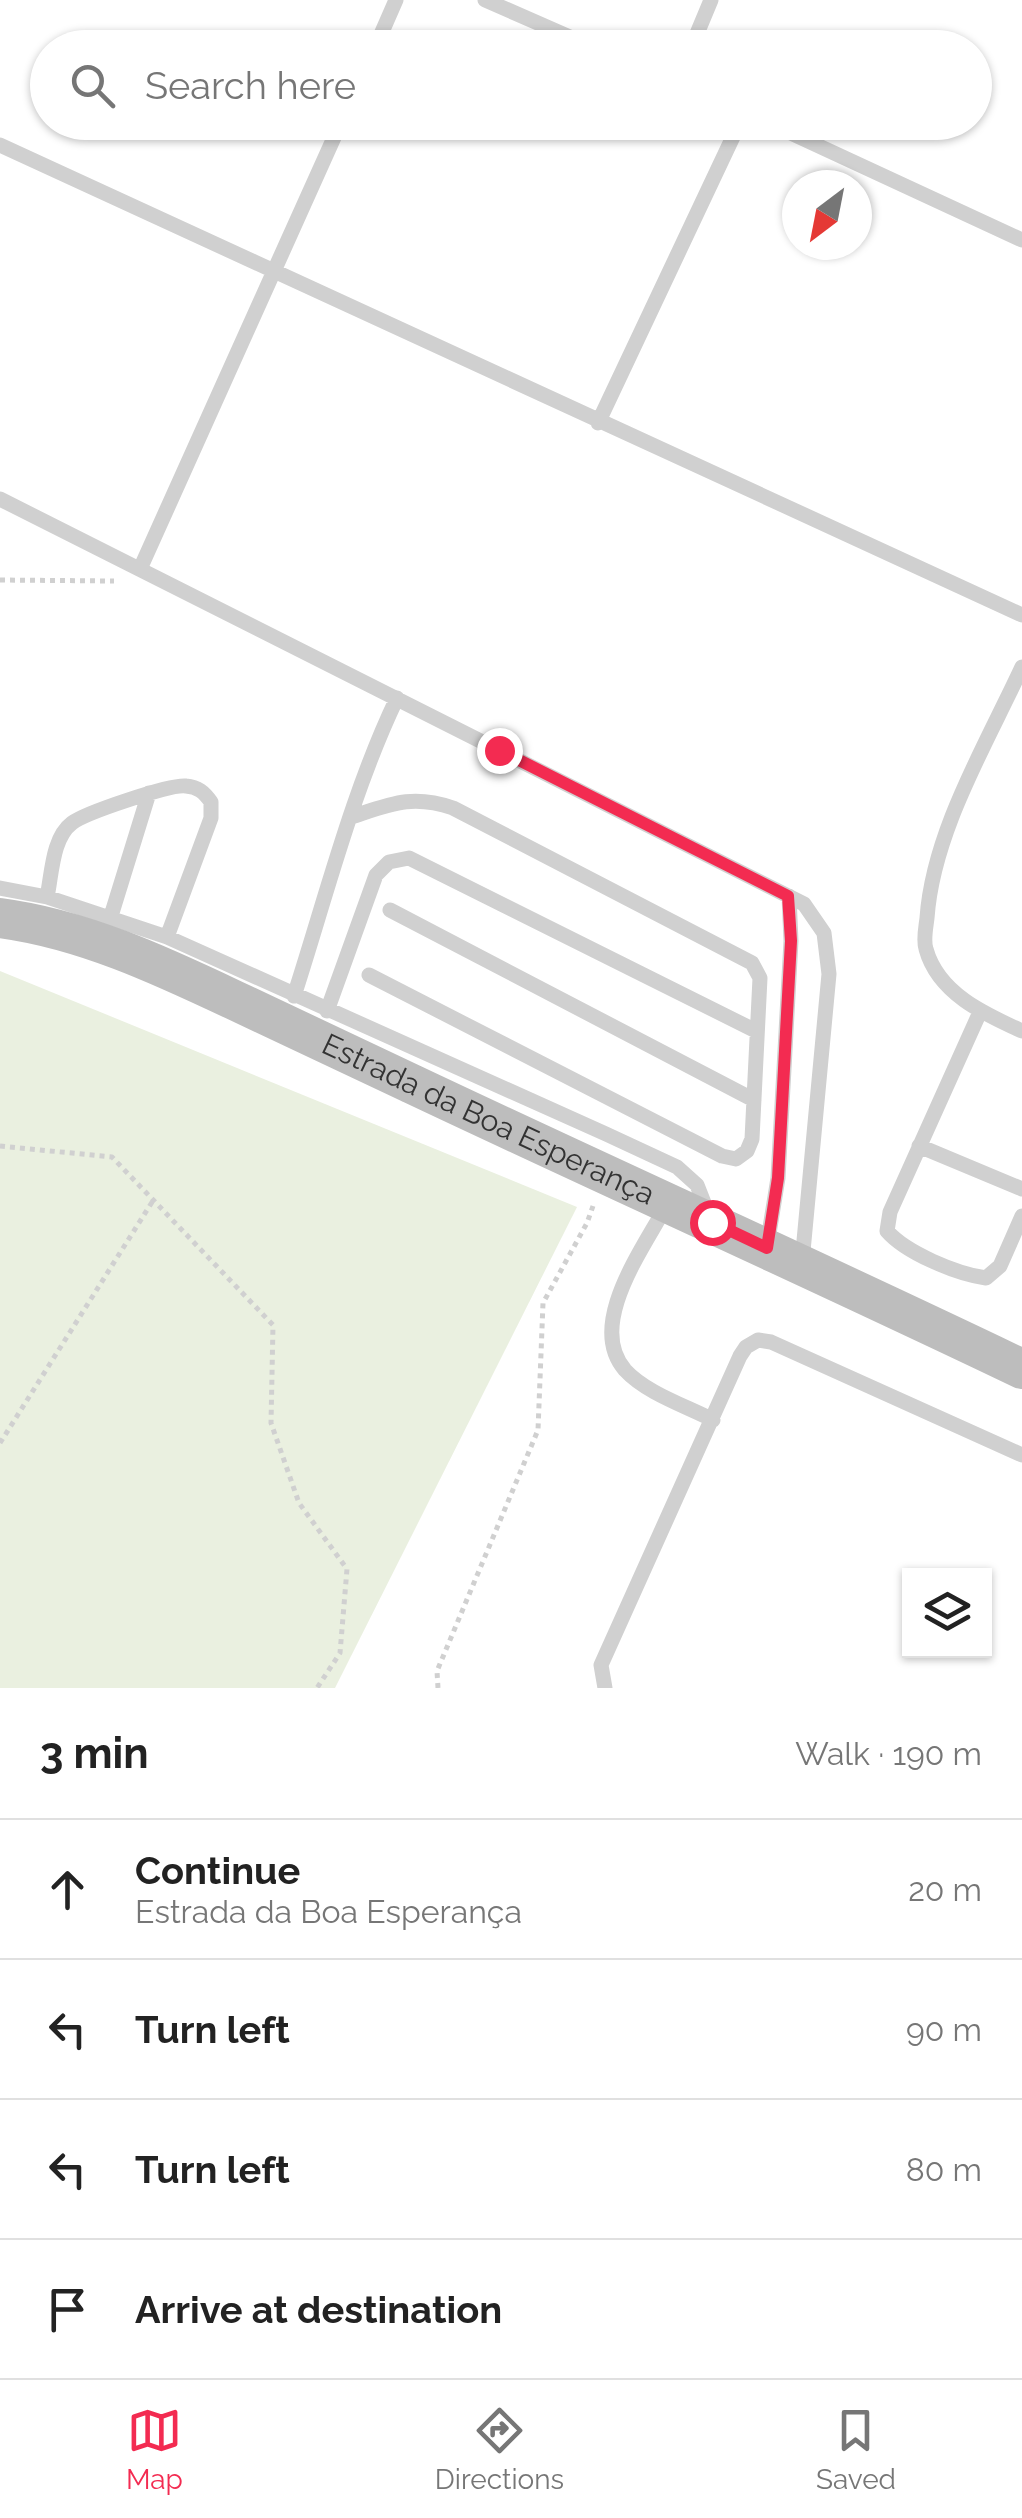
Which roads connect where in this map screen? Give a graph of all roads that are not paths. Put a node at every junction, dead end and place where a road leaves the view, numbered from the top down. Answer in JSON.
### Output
{"nodes":[{"id":1,"x":396,"y":0,"type":"edge"},
{"id":2,"x":484,"y":0,"type":"edge"},
{"id":3,"x":711,"y":0,"type":"edge"},
{"id":4,"x":383,"y":30,"type":"edge"},
{"id":5,"x":554,"y":30,"type":"edge"},
{"id":6,"x":698,"y":30,"type":"edge"},
{"id":7,"x":332,"y":140,"type":"edge"},
{"id":8,"x":732,"y":140,"type":"edge"},
{"id":9,"x":806,"y":140,"type":"edge"},
{"id":10,"x":0,"y":145,"type":"edge"},
{"id":11,"x":1022,"y":240,"type":"edge"},
{"id":12,"x":273,"y":271,"type":"junction"},
{"id":13,"x":598,"y":423,"type":"junction"},
{"id":14,"x":1,"y":502,"type":"edge"},
{"id":15,"x":140,"y":569,"type":"junction"},
{"id":16,"x":1022,"y":615,"type":"edge"},
{"id":17,"x":1022,"y":667,"type":"edge"},
{"id":18,"x":396,"y":698,"type":"junction"},
{"id":19,"x":148,"y":793,"type":"junction"},
{"id":20,"x":352,"y":817,"type":"junction"},
{"id":21,"x":0,"y":888,"type":"edge"},
{"id":22,"x":47,"y":896,"type":"junction"},
{"id":23,"x":788,"y":896,"type":"junction"},
{"id":24,"x":390,"y":910,"type":"dead end"},
{"id":25,"x":111,"y":916,"type":"junction"},
{"id":26,"x":0,"y":918,"type":"edge"},
{"id":27,"x":168,"y":937,"type":"junction"},
{"id":28,"x":369,"y":976,"type":"dead end"},
{"id":29,"x":294,"y":996,"type":"junction"},
{"id":30,"x":327,"y":1011,"type":"junction"},
{"id":31,"x":980,"y":1012,"type":"junction"},
{"id":32,"x":756,"y":1031,"type":"junction"},
{"id":33,"x":1022,"y":1031,"type":"edge"},
{"id":34,"x":754,"y":1100,"type":"junction"},
{"id":35,"x":920,"y":1146,"type":"junction"},
{"id":36,"x":624,"y":1166,"type":"junction"},
{"id":37,"x":1022,"y":1188,"type":"edge"},
{"id":38,"x":1022,"y":1216,"type":"edge"},
{"id":39,"x":712,"y":1222,"type":"junction"},
{"id":40,"x":784,"y":1255,"type":"junction"},
{"id":41,"x":1022,"y":1370,"type":"edge"},
{"id":42,"x":714,"y":1420,"type":"junction"},
{"id":43,"x":1022,"y":1455,"type":"edge"},
{"id":44,"x":605,"y":1688,"type":"edge"}],
"edges":[{"from":1,"to":4,"type":"lane"},
{"from":2,"to":5,"type":"lane"},
{"from":3,"to":6,"type":"lane"},
{"from":7,"to":12,"type":"lane"},
{"from":8,"to":13,"type":"lane"},
{"from":9,"to":11,"type":"lane"},
{"from":10,"to":12,"type":"lane"},
{"from":12,"to":13,"type":"lane"},
{"from":12,"to":15,"type":"lane"},
{"from":13,"to":16,"type":"lane"},
{"from":14,"to":15,"type":"lane"},
{"from":15,"to":18,"type":"lane"},
{"from":17,"to":31,"type":"lane"},
{"from":18,"to":20,"type":"lane"},
{"from":18,"to":23,"type":"lane"},
{"from":19,"to":22,"type":"lane"},
{"from":19,"to":25,"type":"lane"},
{"from":19,"to":27,"type":"lane"},
{"from":20,"to":29,"type":"lane"},
{"from":20,"to":32,"type":"lane"},
{"from":21,"to":22,"type":"lane"},
{"from":22,"to":25,"type":"lane"},
{"from":23,"to":40,"type":"lane"},
{"from":23,"to":40,"type":"lane"},
{"from":24,"to":34,"type":"lane"},
{"from":25,"to":27,"type":"lane"},
{"from":26,"to":36,"type":"main road","name":"Estrada da Boa Esperança"},
{"from":27,"to":29,"type":"lane"},
{"from":28,"to":34,"type":"lane"},
{"from":29,"to":30,"type":"lane"},
{"from":30,"to":32,"type":"lane"},
{"from":30,"to":36,"type":"lane"},
{"from":31,"to":33,"type":"lane"},
{"from":31,"to":35,"type":"lane"},
{"from":32,"to":34,"type":"lane"},
{"from":35,"to":37,"type":"lane"},
{"from":35,"to":38,"type":"lane"},
{"from":36,"to":39,"type":"main road","name":"Estrada da Boa Esperança"},
{"from":36,"to":39,"type":"lane"},
{"from":36,"to":42,"type":"lane"},
{"from":39,"to":40,"type":"main road","name":"Estrada da Boa Esperança"},
{"from":40,"to":41,"type":"main road","name":"Estrada da Boa Esperança"},
{"from":42,"to":43,"type":"lane"},
{"from":42,"to":44,"type":"lane"}]}
